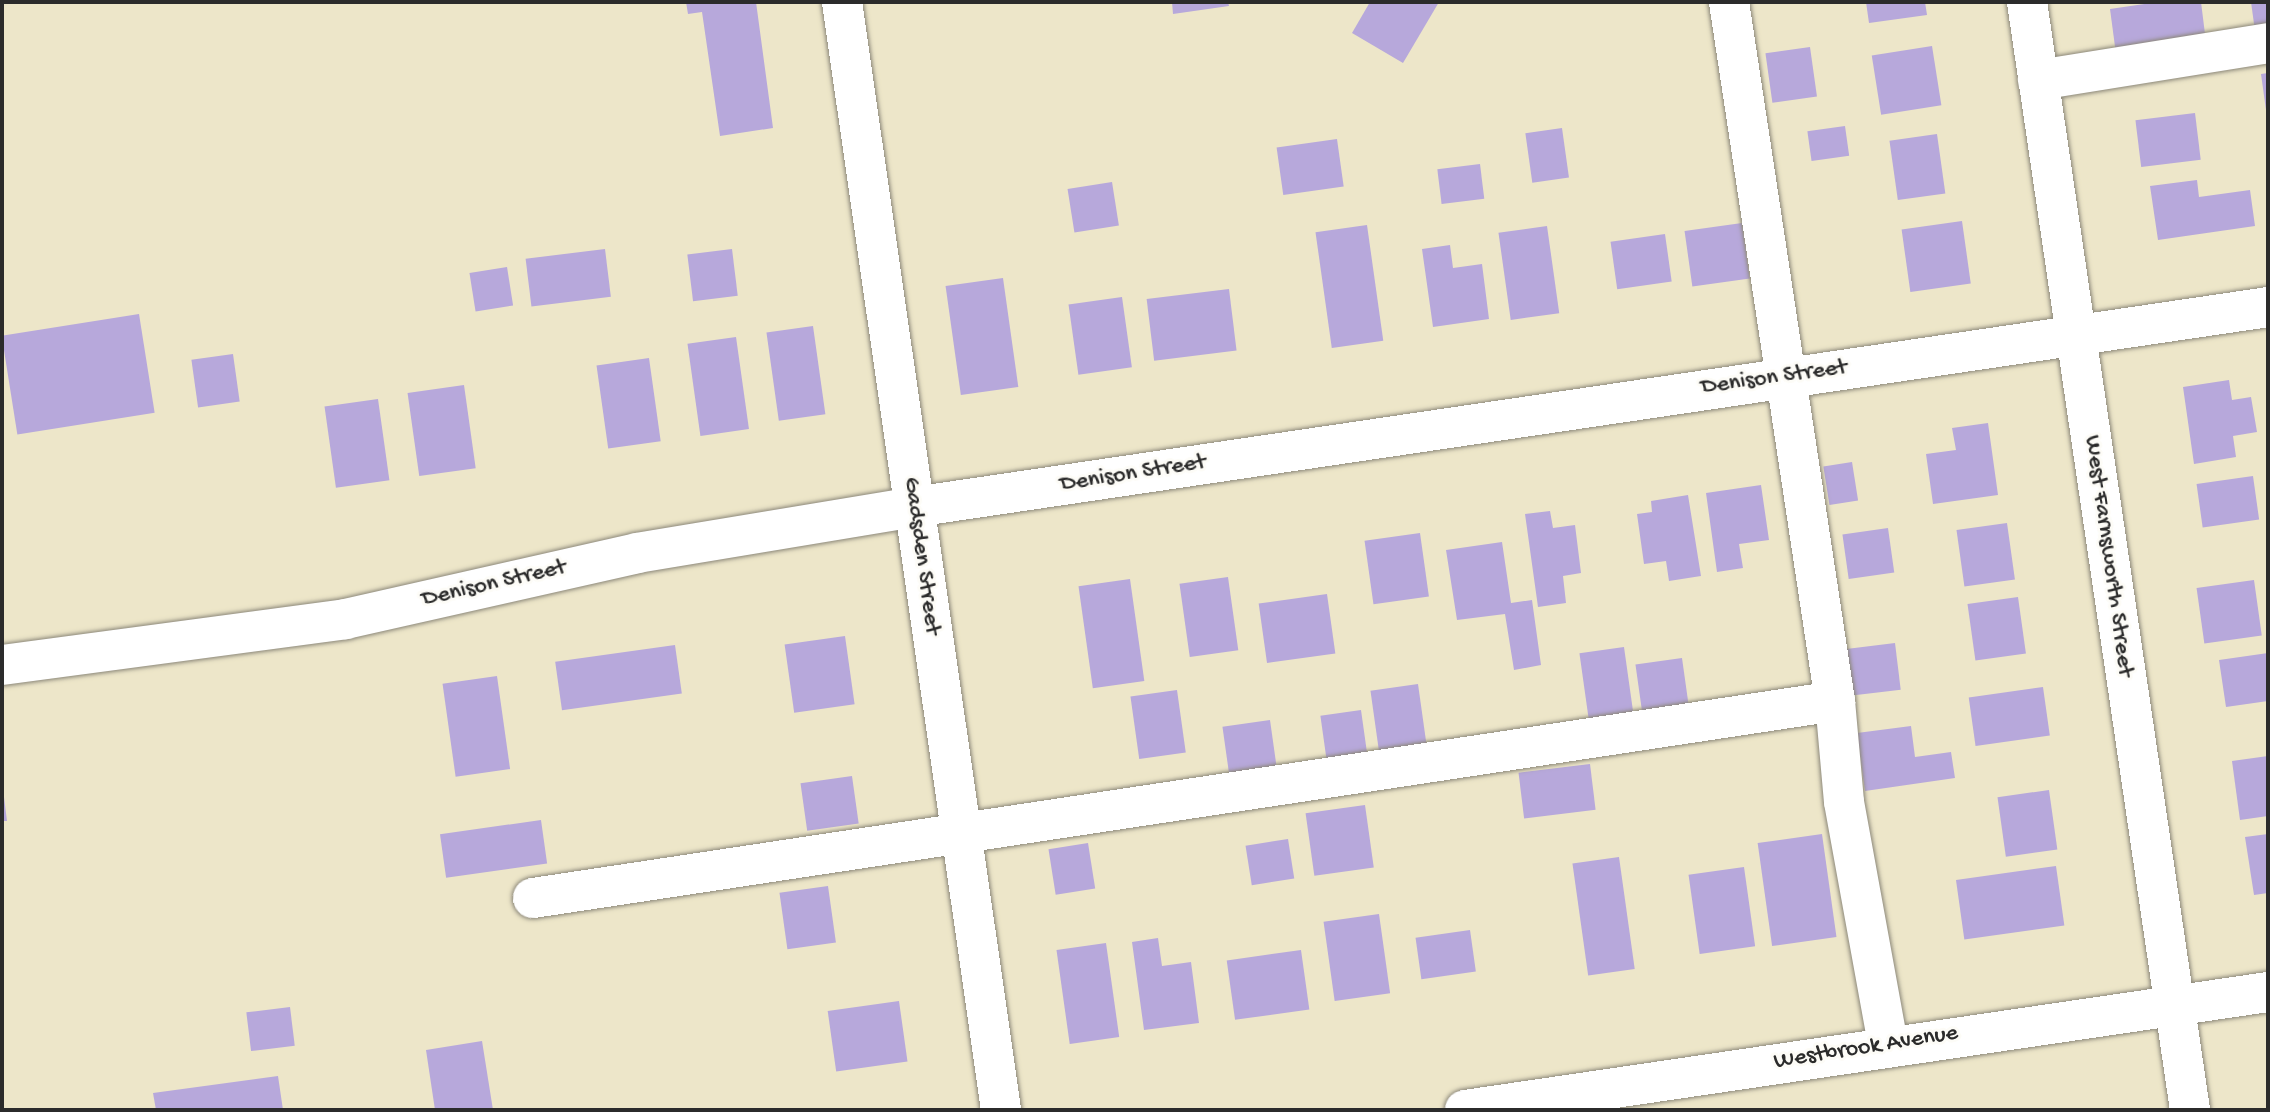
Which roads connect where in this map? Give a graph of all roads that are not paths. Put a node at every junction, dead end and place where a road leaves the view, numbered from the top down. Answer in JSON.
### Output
{"nodes":[{"id":1,"x":842,"y":2,"type":"edge"},
{"id":2,"x":1729,"y":2,"type":"edge"},
{"id":3,"x":2027,"y":2,"type":"edge"},
{"id":4,"x":2268,"y":43,"type":"edge"},
{"id":5,"x":2038,"y":80,"type":"junction"},
{"id":6,"x":2268,"y":307,"type":"edge"},
{"id":7,"x":2076,"y":336,"type":"junction"},
{"id":8,"x":1785,"y":377,"type":"junction"},
{"id":9,"x":914,"y":507,"type":"junction"},
{"id":10,"x":2,"y":665,"type":"edge"},
{"id":11,"x":1835,"y":701,"type":"junction"},
{"id":12,"x":960,"y":830,"type":"junction"},
{"id":13,"x":533,"y":898,"type":"dead end"},
{"id":14,"x":2268,"y":992,"type":"edge"},
{"id":15,"x":2174,"y":1006,"type":"junction"},
{"id":16,"x":1888,"y":1045,"type":"junction"},
{"id":17,"x":1001,"y":1110,"type":"edge"},
{"id":18,"x":1465,"y":1110,"type":"edge"},
{"id":19,"x":2190,"y":1110,"type":"edge"}],
"edges":[{"from":1,"to":9,"type":"street","name":"Gadsden Street"},
{"from":2,"to":8,"type":"street"},
{"from":3,"to":5,"type":"street","name":"West Farnsworth Street"},
{"from":4,"to":5,"type":"street"},
{"from":5,"to":7,"type":"street","name":"West Farnsworth Street"},
{"from":6,"to":7,"type":"street","name":"Denison Street"},
{"from":7,"to":8,"type":"street","name":"Denison Street"},
{"from":7,"to":15,"type":"street","name":"West Farnsworth Street"},
{"from":8,"to":9,"type":"street","name":"Denison Street"},
{"from":8,"to":11,"type":"street"},
{"from":9,"to":10,"type":"street","name":"Denison Street"},
{"from":9,"to":12,"type":"street","name":"Gadsden Street"},
{"from":11,"to":12,"type":"street"},
{"from":11,"to":16,"type":"street"},
{"from":12,"to":13,"type":"street"},
{"from":12,"to":17,"type":"street","name":"Gadsden Street"},
{"from":14,"to":15,"type":"street","name":"Westbrook Avenue"},
{"from":15,"to":16,"type":"street","name":"Westbrook Avenue"},
{"from":15,"to":19,"type":"street","name":"West Farnsworth Street"},
{"from":16,"to":18,"type":"street","name":"Westbrook Avenue"}]}
